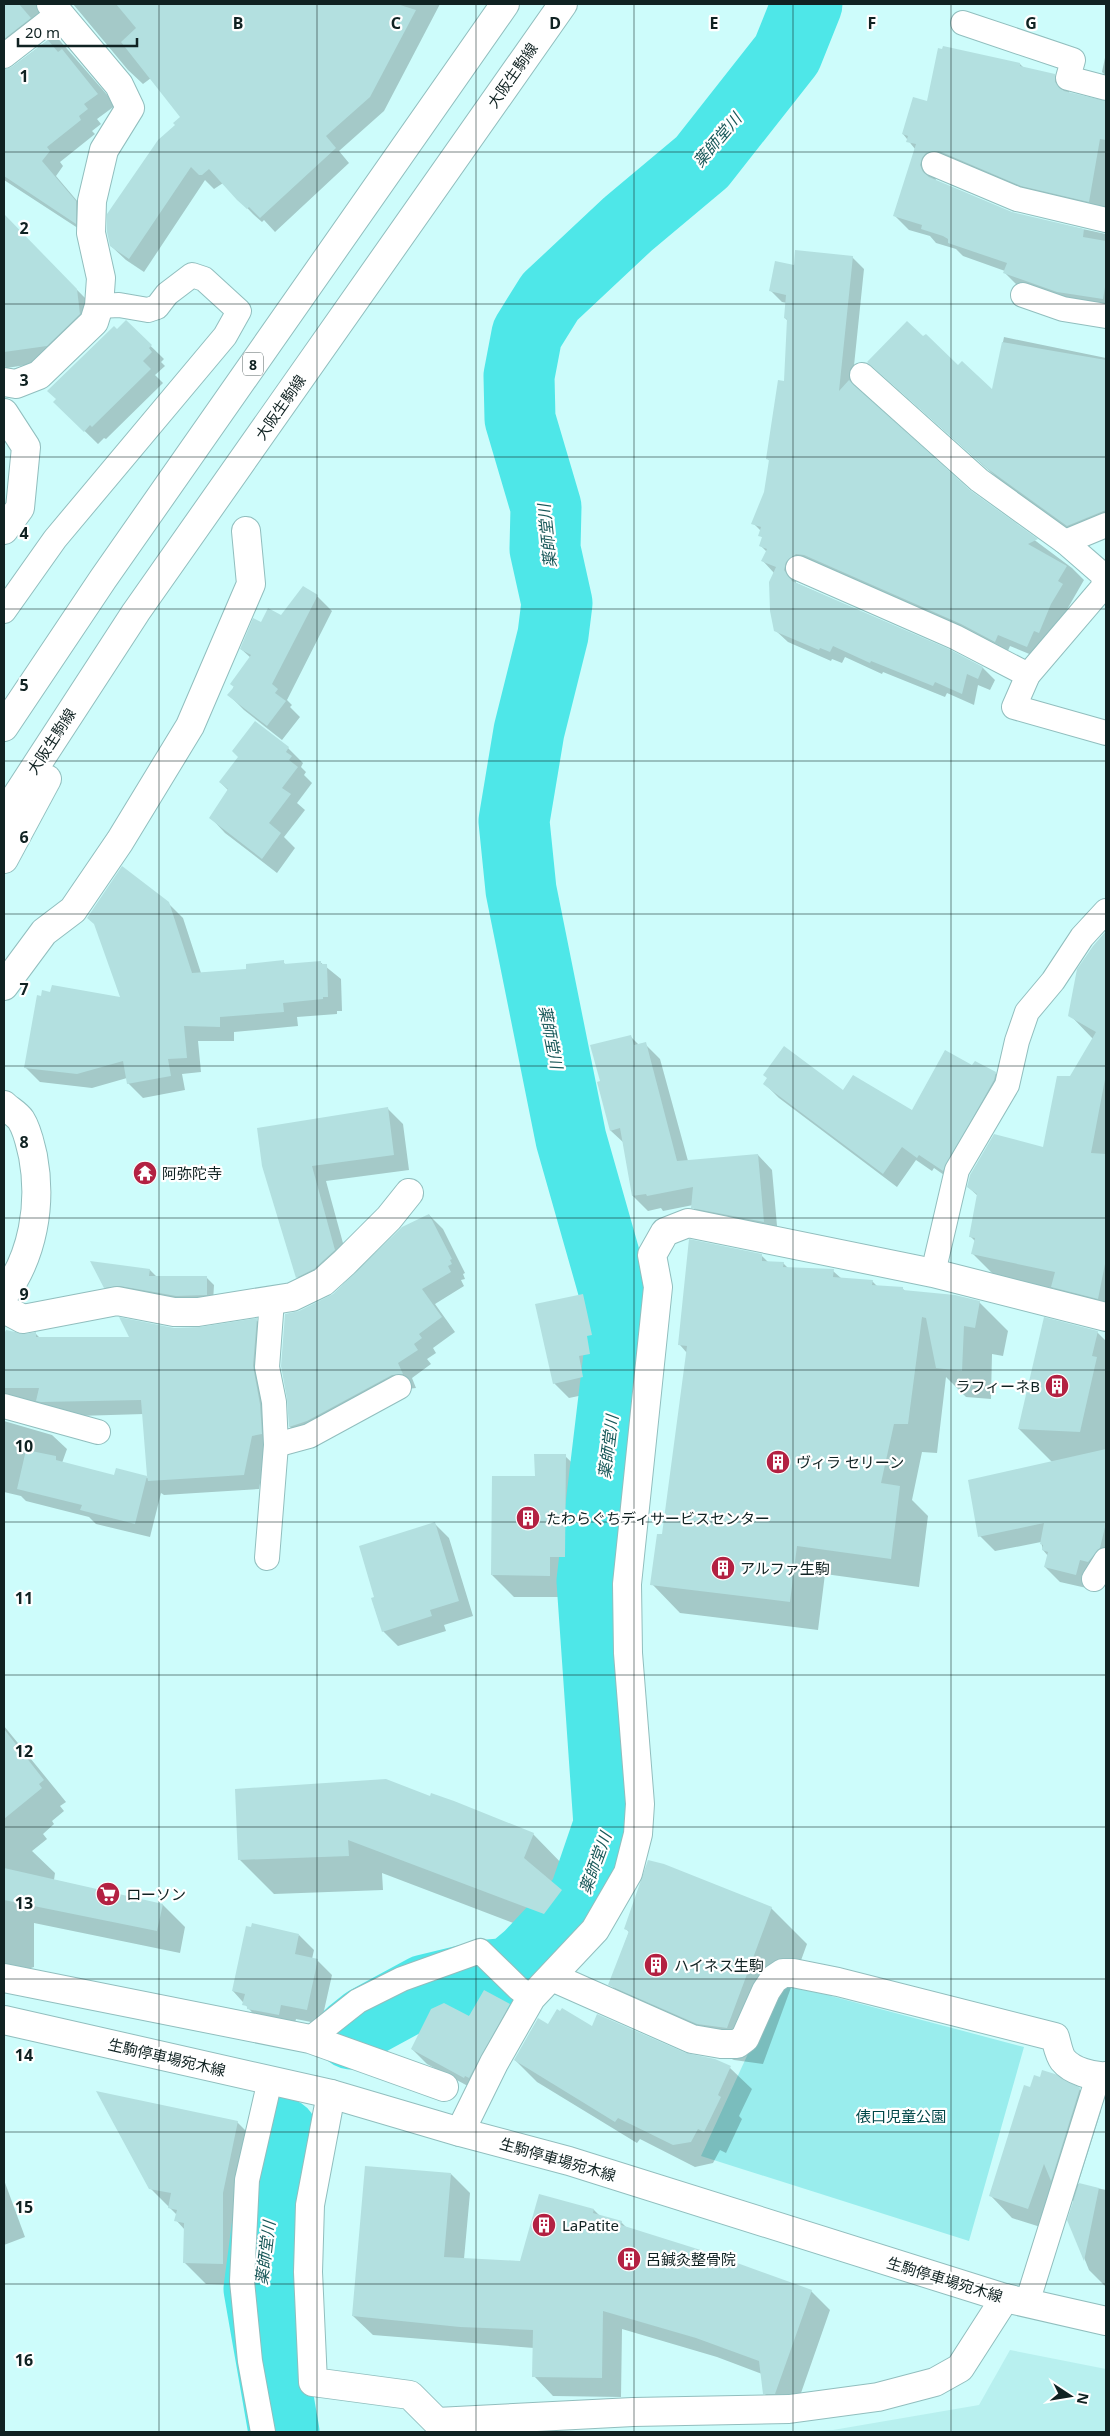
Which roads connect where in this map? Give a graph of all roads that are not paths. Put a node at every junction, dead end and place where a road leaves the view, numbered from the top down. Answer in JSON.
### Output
{"nodes":[{"id":1,"x":505,"y":4,"type":"edge"},
{"id":2,"x":563,"y":4,"type":"edge"},
{"id":3,"x":54,"y":9,"type":"edge"},
{"id":4,"x":963,"y":23,"type":"dead end"},
{"id":5,"x":4,"y":56,"type":"edge"},
{"id":6,"x":1106,"y":88,"type":"edge"},
{"id":7,"x":934,"y":164,"type":"dead end"},
{"id":8,"x":1106,"y":220,"type":"edge"},
{"id":9,"x":1023,"y":295,"type":"dead end"},
{"id":10,"x":99,"y":306,"type":"junction"},
{"id":11,"x":1106,"y":316,"type":"edge"},
{"id":12,"x":862,"y":375,"type":"dead end"},
{"id":13,"x":4,"y":382,"type":"edge"},
{"id":14,"x":4,"y":413,"type":"edge"},
{"id":15,"x":1106,"y":525,"type":"edge"},
{"id":16,"x":4,"y":530,"type":"edge"},
{"id":17,"x":246,"y":531,"type":"dead end"},
{"id":18,"x":1065,"y":542,"type":"junction"},
{"id":19,"x":798,"y":568,"type":"dead end"},
{"id":20,"x":4,"y":611,"type":"edge"},
{"id":21,"x":136,"y":612,"type":"junction"},
{"id":22,"x":1028,"y":675,"type":"junction"},
{"id":23,"x":4,"y":727,"type":"edge"},
{"id":24,"x":1106,"y":733,"type":"edge"},
{"id":25,"x":4,"y":815,"type":"edge"},
{"id":26,"x":4,"y":859,"type":"edge"},
{"id":27,"x":1106,"y":911,"type":"edge"},
{"id":28,"x":4,"y":986,"type":"edge"},
{"id":29,"x":4,"y":1105,"type":"edge"},
{"id":30,"x":409,"y":1194,"type":"dead end"},
{"id":31,"x":933,"y":1273,"type":"junction"},
{"id":32,"x":4,"y":1295,"type":"edge"},
{"id":33,"x":272,"y":1300,"type":"junction"},
{"id":34,"x":4,"y":1309,"type":"edge"},
{"id":35,"x":1106,"y":1317,"type":"edge"},
{"id":36,"x":399,"y":1387,"type":"dead end"},
{"id":37,"x":4,"y":1406,"type":"edge"},
{"id":38,"x":98,"y":1432,"type":"dead end"},
{"id":39,"x":276,"y":1445,"type":"junction"},
{"id":40,"x":267,"y":1558,"type":"dead end"},
{"id":41,"x":552,"y":1977,"type":"junction"},
{"id":42,"x":4,"y":1978,"type":"edge"},
{"id":43,"x":524,"y":1993,"type":"junction"},
{"id":44,"x":4,"y":2020,"type":"edge"},
{"id":45,"x":310,"y":2039,"type":"junction"},
{"id":46,"x":1102,"y":2076,"type":"edge"},
{"id":47,"x":270,"y":2080,"type":"junction"},
{"id":48,"x":444,"y":2087,"type":"dead end"},
{"id":49,"x":331,"y":2094,"type":"junction"},
{"id":50,"x":460,"y":2132,"type":"junction"},
{"id":51,"x":1016,"y":2301,"type":"junction"},
{"id":52,"x":1106,"y":2321,"type":"edge"},
{"id":53,"x":263,"y":2432,"type":"edge"}],
"edges":[{"from":1,"to":23,"type":"street","number":"8"},
{"from":2,"to":21,"type":"street","name":"大阪生駒線"},
{"from":3,"to":5,"type":"lane"},
{"from":3,"to":10,"type":"street"},
{"from":4,"to":6,"type":"lane"},
{"from":7,"to":8,"type":"lane"},
{"from":9,"to":11,"type":"lane"},
{"from":10,"to":13,"type":"street"},
{"from":10,"to":20,"type":"lane"},
{"from":12,"to":18,"type":"lane"},
{"from":14,"to":16,"type":"street"},
{"from":15,"to":18,"type":"lane"},
{"from":17,"to":28,"type":"street"},
{"from":18,"to":22,"type":"lane"},
{"from":19,"to":22,"type":"lane"},
{"from":21,"to":25,"type":"street","name":"大阪生駒線"},
{"from":21,"to":26,"type":"street"},
{"from":22,"to":24,"type":"lane"},
{"from":27,"to":31,"type":"lane"},
{"from":29,"to":32,"type":"street"},
{"from":30,"to":33,"type":"street"},
{"from":31,"to":35,"type":"street"},
{"from":31,"to":41,"type":"street"},
{"from":33,"to":34,"type":"street"},
{"from":33,"to":39,"type":"lane"},
{"from":36,"to":39,"type":"lane"},
{"from":37,"to":38,"type":"lane"},
{"from":39,"to":40,"type":"lane"},
{"from":41,"to":43,"type":"street"},
{"from":41,"to":46,"type":"street"},
{"from":42,"to":45,"type":"street"},
{"from":43,"to":45,"type":"lane"},
{"from":43,"to":50,"type":"street"},
{"from":44,"to":47,"type":"street","name":"生駒停車場宛木線"},
{"from":45,"to":48,"type":"street"},
{"from":46,"to":51,"type":"lane"},
{"from":47,"to":49,"type":"street","name":"生駒停車場宛木線"},
{"from":47,"to":53,"type":"lane"},
{"from":49,"to":50,"type":"street","name":"生駒停車場宛木線"},
{"from":49,"to":51,"type":"street"},
{"from":50,"to":51,"type":"street","name":"生駒停車場宛木線"},
{"from":51,"to":52,"type":"street","name":"生駒停車場宛木線"}]}
